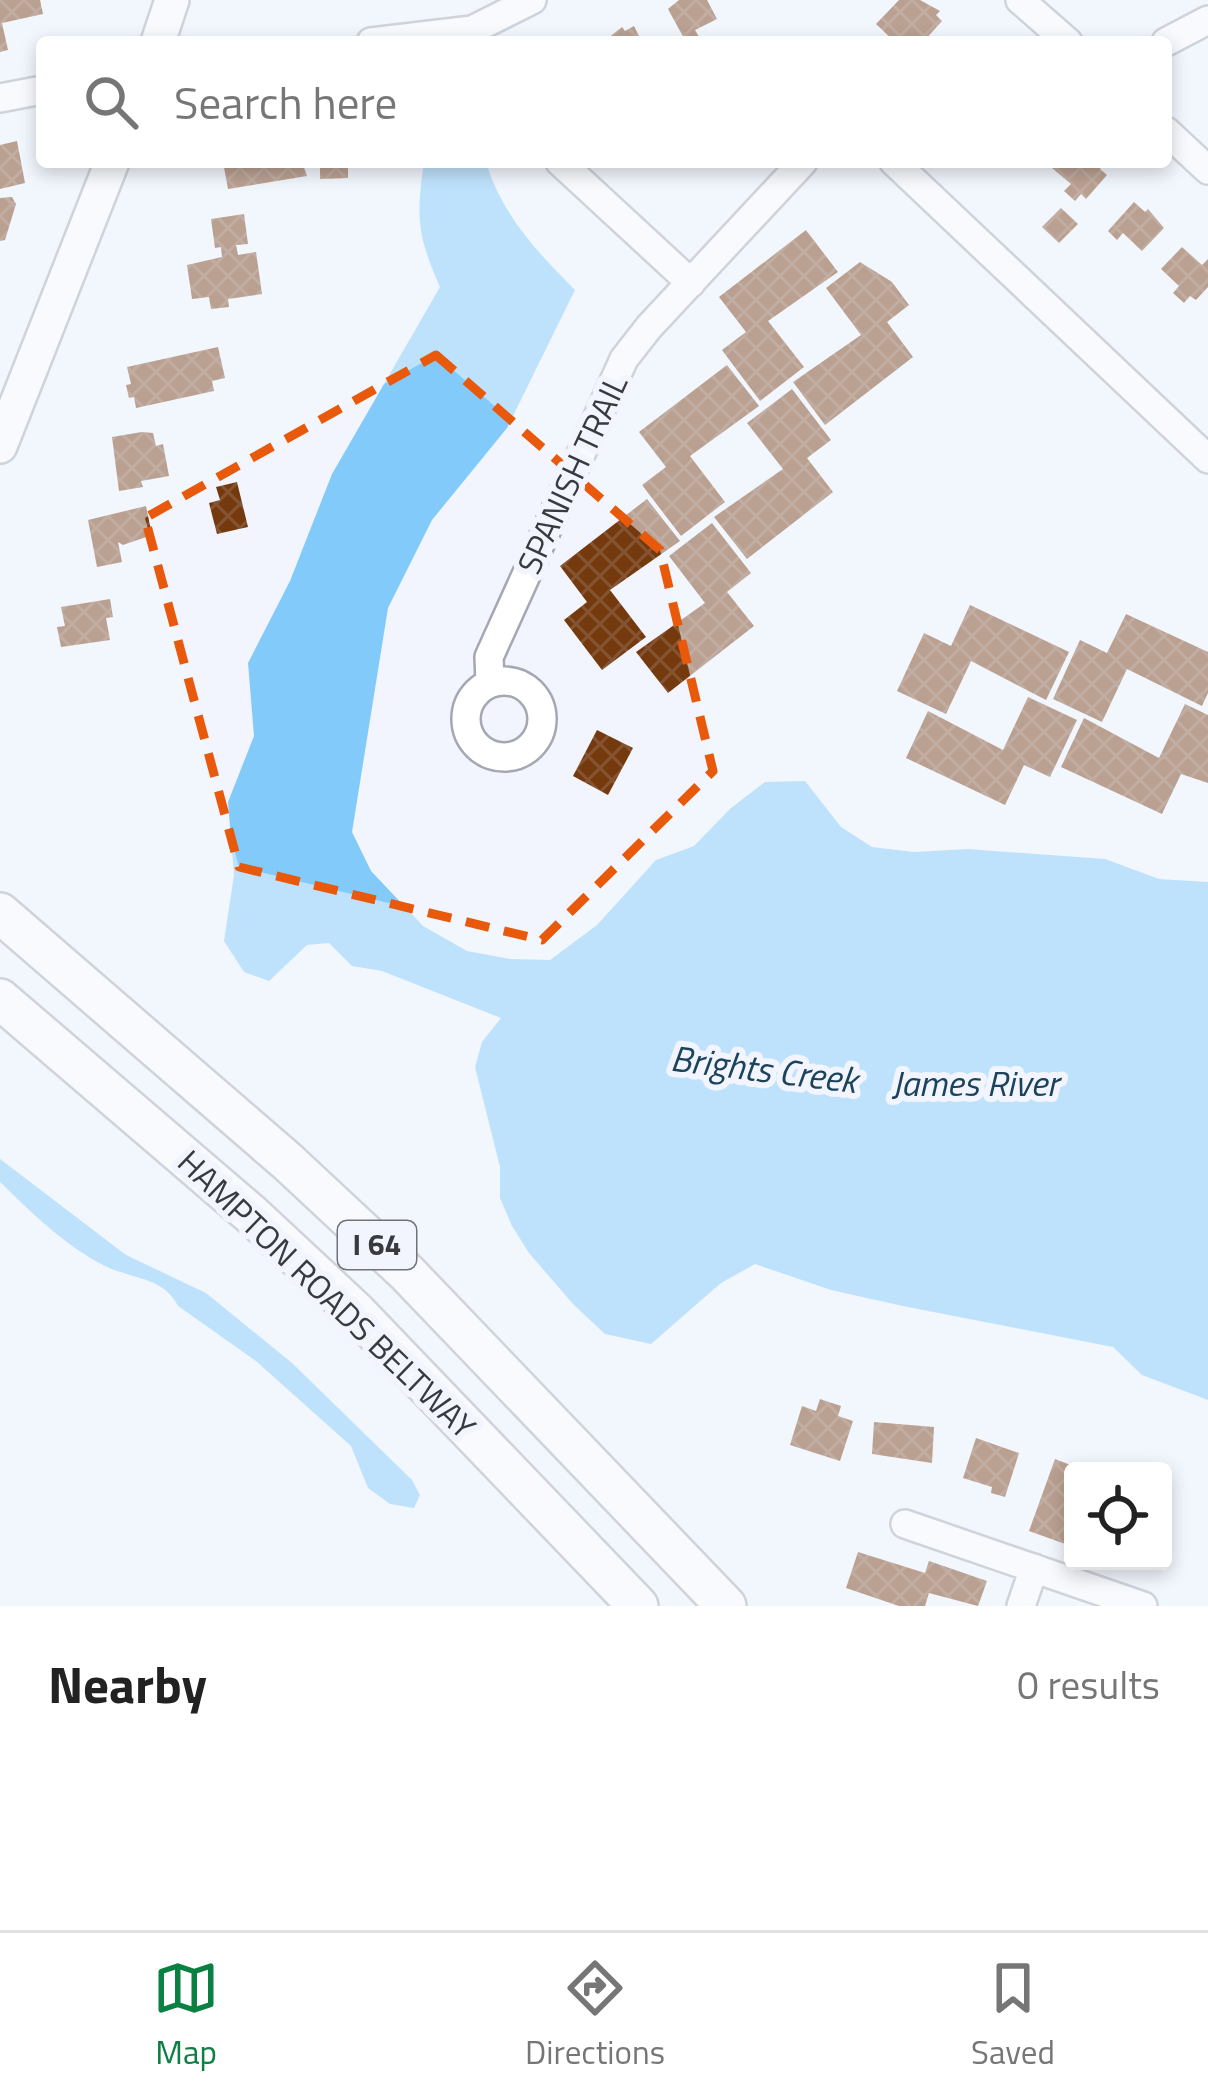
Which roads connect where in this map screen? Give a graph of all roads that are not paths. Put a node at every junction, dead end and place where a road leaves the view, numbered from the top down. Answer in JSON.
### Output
{"nodes":[{"id":1,"x":172,"y":0,"type":"edge"},
{"id":2,"x":532,"y":0,"type":"edge"},
{"id":3,"x":1020,"y":0,"type":"edge"},
{"id":4,"x":1208,"y":20,"type":"edge"},
{"id":5,"x":160,"y":36,"type":"edge"},
{"id":6,"x":475,"y":36,"type":"edge"},
{"id":7,"x":1061,"y":36,"type":"edge"},
{"id":8,"x":1172,"y":39,"type":"edge"},
{"id":9,"x":36,"y":91,"type":"edge"},
{"id":10,"x":0,"y":98,"type":"edge"},
{"id":11,"x":1172,"y":137,"type":"edge"},
{"id":12,"x":110,"y":168,"type":"edge"},
{"id":13,"x":566,"y":168,"type":"edge"},
{"id":14,"x":797,"y":168,"type":"edge"},
{"id":15,"x":900,"y":168,"type":"edge"},
{"id":16,"x":1208,"y":170,"type":"edge"},
{"id":17,"x":691,"y":284,"type":"junction"},
{"id":18,"x":0,"y":446,"type":"edge"},
{"id":19,"x":1208,"y":459,"type":"edge"},
{"id":20,"x":490,"y":683,"type":"dead end"},
{"id":21,"x":0,"y":913,"type":"edge"},
{"id":22,"x":0,"y":1000,"type":"edge"},
{"id":23,"x":905,"y":1524,"type":"dead end"},
{"id":24,"x":1034,"y":1568,"type":"junction"},
{"id":25,"x":638,"y":1606,"type":"edge"},
{"id":26,"x":726,"y":1606,"type":"edge"},
{"id":27,"x":1021,"y":1606,"type":"edge"},
{"id":28,"x":1143,"y":1606,"type":"edge"}],
"edges":[{"from":1,"to":5,"type":"main road"},
{"from":2,"to":6,"type":"street"},
{"from":3,"to":7,"type":"street"},
{"from":4,"to":8,"type":"street"},
{"from":9,"to":10,"type":"street"},
{"from":11,"to":16,"type":"street"},
{"from":12,"to":18,"type":"main road"},
{"from":13,"to":17,"type":"street"},
{"from":14,"to":17,"type":"street","name":"SPANISH TRAIL"},
{"from":15,"to":19,"type":"street"},
{"from":17,"to":20,"type":"street","name":"SPANISH TRAIL"},
{"from":21,"to":26,"type":"highway","name":"HAMPTON ROADS BELTWAY","number":"I 64"},
{"from":22,"to":25,"type":"highway","name":"HAMPTON ROADS BELTWAY","number":"I 64"},
{"from":23,"to":24,"type":"street"},
{"from":24,"to":27,"type":"street"},
{"from":24,"to":28,"type":"street"}]}
